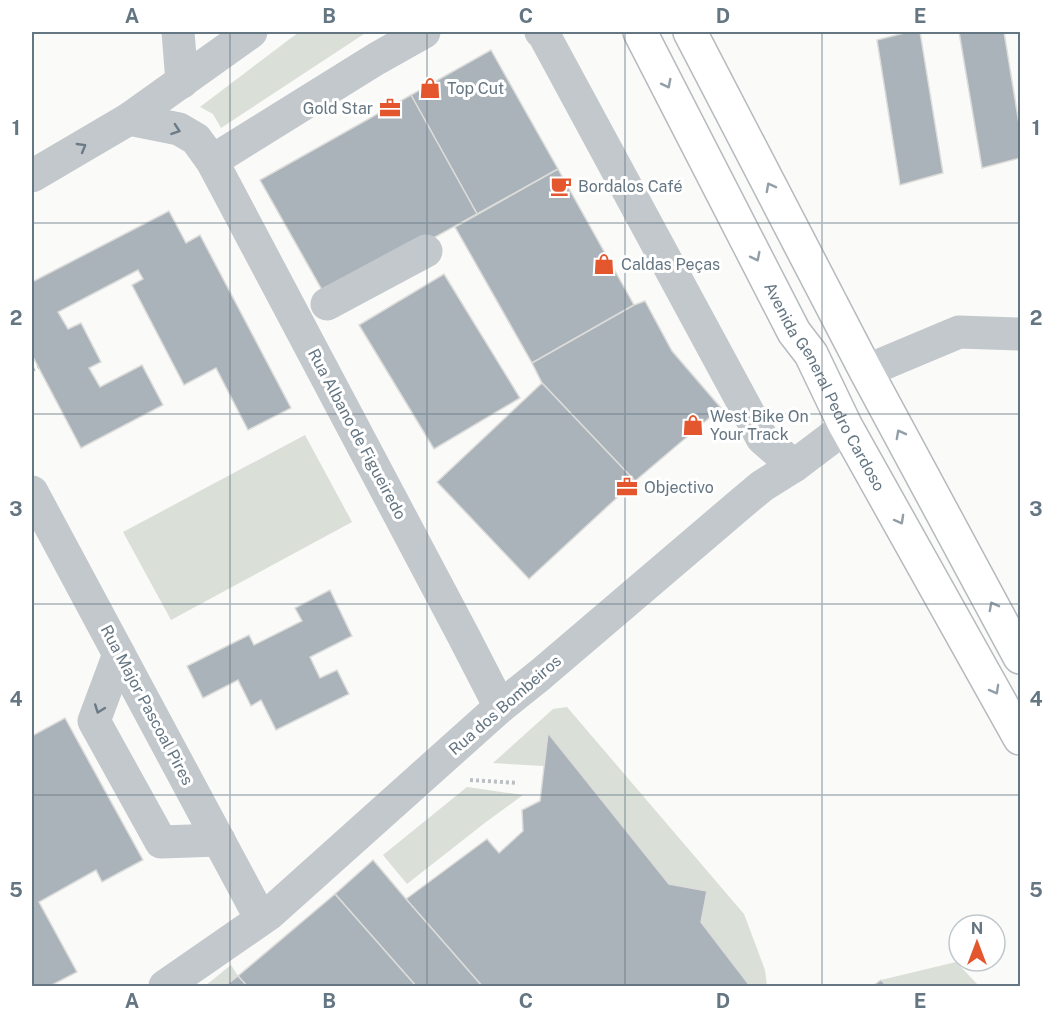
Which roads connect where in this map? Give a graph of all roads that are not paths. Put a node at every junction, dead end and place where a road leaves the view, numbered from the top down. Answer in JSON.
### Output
{"nodes":[{"id":1,"x":178,"y":32,"type":"edge"},
{"id":2,"x":251,"y":32,"type":"edge"},
{"id":3,"x":424,"y":32,"type":"edge"},
{"id":4,"x":541,"y":32,"type":"edge"},
{"id":5,"x":640,"y":32,"type":"edge"},
{"id":6,"x":690,"y":32,"type":"edge"},
{"id":7,"x":182,"y":82,"type":"junction"},
{"id":8,"x":129,"y":119,"type":"junction"},
{"id":9,"x":212,"y":161,"type":"junction"},
{"id":10,"x":32,"y":176,"type":"edge"},
{"id":11,"x":426,"y":251,"type":"dead end"},
{"id":12,"x":327,"y":304,"type":"dead end"},
{"id":13,"x":1020,"y":334,"type":"edge"},
{"id":14,"x":866,"y":371,"type":"junction"},
{"id":15,"x":845,"y":425,"type":"junction"},
{"id":16,"x":794,"y":466,"type":"junction"},
{"id":17,"x":32,"y":492,"type":"edge"},
{"id":18,"x":119,"y":654,"type":"junction"},
{"id":19,"x":1020,"y":657,"type":"edge"},
{"id":20,"x":500,"y":708,"type":"junction"},
{"id":21,"x":1020,"y":738,"type":"edge"},
{"id":22,"x":219,"y":840,"type":"junction"},
{"id":23,"x":261,"y":919,"type":"junction"},
{"id":24,"x":165,"y":987,"type":"edge"}],
"edges":[{"from":1,"to":7,"type":"street"},
{"from":2,"to":7,"type":"street"},
{"from":3,"to":9,"type":"street"},
{"from":4,"to":16,"type":"street"},
{"from":5,"to":15,"type":"main road","name":"Avenida General Pedro Cardoso","one_way":true},
{"from":14,"to":6,"type":"main road","one_way":true},
{"from":7,"to":8,"type":"street"},
{"from":8,"to":9,"type":"street","name":"Rua Albano de Figueiredo","one_way":true},
{"from":10,"to":8,"type":"street","one_way":true},
{"from":9,"to":20,"type":"street","name":"Rua Albano de Figueiredo"},
{"from":11,"to":12,"type":"street"},
{"from":13,"to":14,"type":"street"},
{"from":19,"to":14,"type":"main road","one_way":true},
{"from":15,"to":16,"type":"street","name":"Rua dos Bombeiros"},
{"from":15,"to":21,"type":"main road","name":"Avenida General Pedro Cardoso","one_way":true},
{"from":16,"to":20,"type":"street","name":"Rua dos Bombeiros"},
{"from":17,"to":18,"type":"street","name":"Rua Major Pascoal Pires"},
{"from":18,"to":22,"type":"street","name":"Rua Major Pascoal Pires"},
{"from":18,"to":22,"type":"street","one_way":true},
{"from":20,"to":23,"type":"street","name":"Rua dos Bombeiros"},
{"from":22,"to":23,"type":"street","name":"Rua Major Pascoal Pires"},
{"from":23,"to":24,"type":"street","name":"Rua dos Bombeiros"}]}
